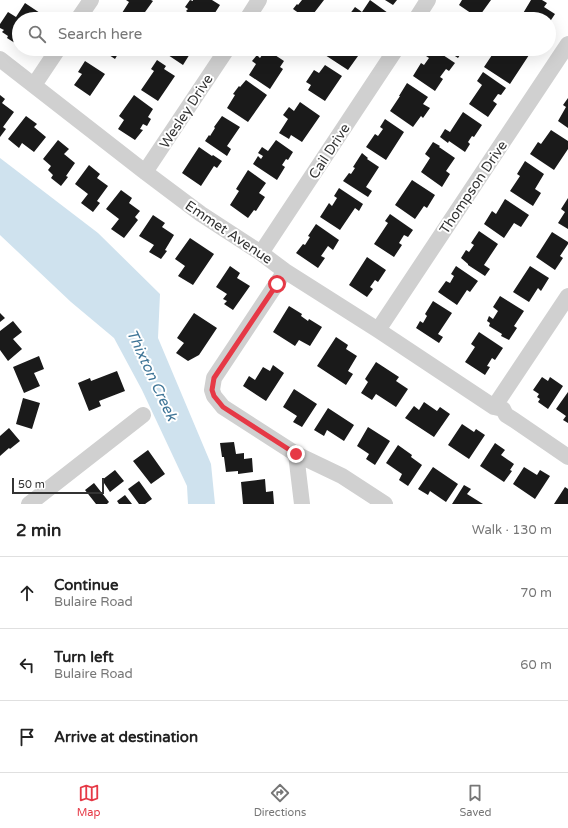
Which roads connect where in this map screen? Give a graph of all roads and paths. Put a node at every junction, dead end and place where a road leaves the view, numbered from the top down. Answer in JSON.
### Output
{"nodes":[{"id":1,"x":91,"y":0,"type":"edge"},
{"id":2,"x":259,"y":0,"type":"edge"},
{"id":3,"x":428,"y":0,"type":"edge"},
{"id":4,"x":83,"y":12,"type":"edge"},
{"id":5,"x":251,"y":12,"type":"edge"},
{"id":6,"x":420,"y":12,"type":"edge"},
{"id":7,"x":568,"y":44,"type":"edge"},
{"id":8,"x":53,"y":56,"type":"edge"},
{"id":9,"x":222,"y":56,"type":"edge"},
{"id":10,"x":391,"y":56,"type":"edge"},
{"id":11,"x":0,"y":59,"type":"edge"},
{"id":12,"x":34,"y":85,"type":"junction"},
{"id":13,"x":145,"y":172,"type":"junction"},
{"id":14,"x":261,"y":253,"type":"junction"},
{"id":15,"x":285,"y":271,"type":"junction"},
{"id":16,"x":568,"y":296,"type":"edge"},
{"id":17,"x":378,"y":330,"type":"junction"},
{"id":18,"x":494,"y":407,"type":"junction"},
{"id":19,"x":143,"y":415,"type":"dead end"},
{"id":20,"x":296,"y":454,"type":"junction"},
{"id":21,"x":568,"y":457,"type":"edge"},
{"id":22,"x":29,"y":504,"type":"edge"},
{"id":23,"x":302,"y":504,"type":"edge"},
{"id":24,"x":385,"y":504,"type":"edge"}],
"edges":[{"from":1,"to":4,"type":"street"},
{"from":2,"to":5,"type":"street"},
{"from":3,"to":6,"type":"street"},
{"from":7,"to":17,"type":"street","name":"Thompson Drive"},
{"from":8,"to":12,"type":"street"},
{"from":9,"to":13,"type":"street","name":"Wesley Drive"},
{"from":10,"to":14,"type":"street","name":"Cail Drive"},
{"from":11,"to":12,"type":"street","name":"Emmet Avenue"},
{"from":12,"to":13,"type":"street","name":"Emmet Avenue"},
{"from":13,"to":14,"type":"street","name":"Emmet Avenue"},
{"from":14,"to":15,"type":"street","name":"Emmet Avenue"},
{"from":15,"to":17,"type":"street","name":"Emmet Avenue"},
{"from":15,"to":20,"type":"street"},
{"from":16,"to":18,"type":"street"},
{"from":17,"to":18,"type":"street","name":"Emmet Avenue"},
{"from":18,"to":21,"type":"street","name":"Emmet Avenue"},
{"from":19,"to":22,"type":"street"},
{"from":20,"to":23,"type":"street"},
{"from":20,"to":24,"type":"street"}]}
